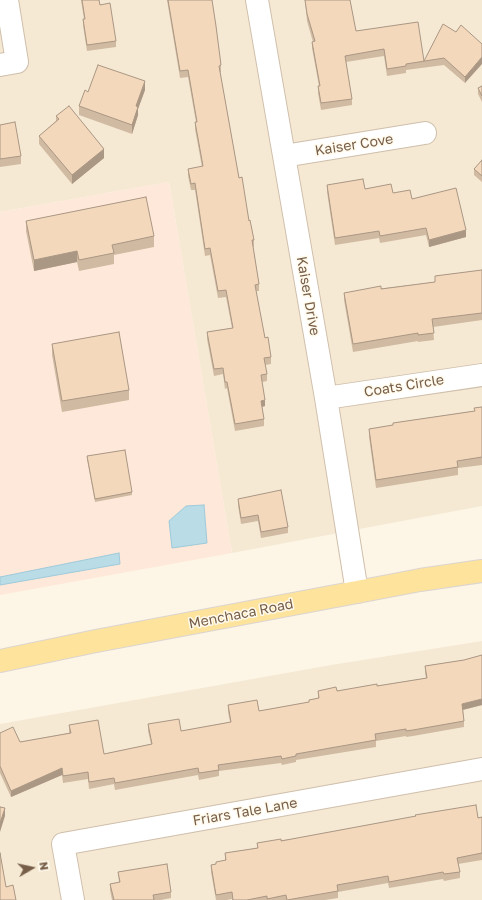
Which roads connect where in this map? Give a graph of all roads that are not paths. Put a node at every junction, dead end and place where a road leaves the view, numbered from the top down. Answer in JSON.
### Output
{"nodes":[{"id":1,"x":7,"y":0,"type":"edge"},
{"id":2,"x":257,"y":0,"type":"edge"},
{"id":3,"x":0,"y":65,"type":"edge"},
{"id":4,"x":425,"y":133,"type":"dead end"},
{"id":5,"x":284,"y":156,"type":"junction"},
{"id":6,"x":482,"y":375,"type":"edge"},
{"id":7,"x":326,"y":398,"type":"junction"},
{"id":8,"x":482,"y":571,"type":"edge"},
{"id":9,"x":357,"y":592,"type":"junction"},
{"id":10,"x":0,"y":660,"type":"edge"},
{"id":11,"x":482,"y":768,"type":"edge"},
{"id":12,"x":73,"y":900,"type":"edge"}],
"edges":[{"from":1,"to":3,"type":"street"},
{"from":2,"to":5,"type":"street","name":"Kaiser Drive"},
{"from":4,"to":5,"type":"street","name":"Kaiser Cove"},
{"from":5,"to":7,"type":"street","name":"Kaiser Drive"},
{"from":6,"to":7,"type":"street","name":"Coats Circle"},
{"from":7,"to":9,"type":"street","name":"Kaiser Drive"},
{"from":8,"to":9,"type":"main road","name":"Menchaca Road"},
{"from":9,"to":10,"type":"main road","name":"Menchaca Road"},
{"from":11,"to":12,"type":"street","name":"Friars Tale Lane"}]}
